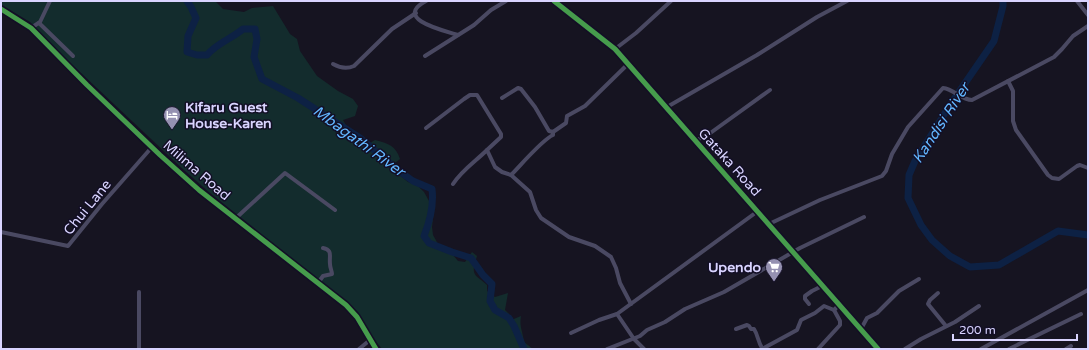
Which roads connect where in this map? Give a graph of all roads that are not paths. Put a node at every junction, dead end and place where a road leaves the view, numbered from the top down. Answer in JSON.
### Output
{"nodes":[{"id":1,"x":50,"y":1,"type":"edge"},
{"id":2,"x":426,"y":1,"type":"edge"},
{"id":3,"x":506,"y":1,"type":"edge"},
{"id":4,"x":554,"y":1,"type":"edge"},
{"id":5,"x":671,"y":1,"type":"edge"},
{"id":6,"x":847,"y":1,"type":"edge"},
{"id":7,"x":1077,"y":1,"type":"edge"},
{"id":8,"x":1,"y":9,"type":"edge"},
{"id":9,"x":416,"y":13,"type":"junction"},
{"id":10,"x":1088,"y":15,"type":"edge"},
{"id":11,"x":39,"y":23,"type":"junction"},
{"id":12,"x":1088,"y":26,"type":"edge"},
{"id":13,"x":31,"y":28,"type":"junction"},
{"id":14,"x":458,"y":35,"type":"junction"},
{"id":15,"x":615,"y":49,"type":"junction"},
{"id":16,"x":73,"y":56,"type":"dead end"},
{"id":17,"x":425,"y":56,"type":"dead end"},
{"id":18,"x":334,"y":64,"type":"dead end"},
{"id":19,"x":628,"y":64,"type":"junction"},
{"id":20,"x":1008,"y":81,"type":"junction"},
{"id":21,"x":770,"y":90,"type":"dead end"},
{"id":22,"x":502,"y":98,"type":"dead end"},
{"id":23,"x":667,"y":107,"type":"junction"},
{"id":24,"x":426,"y":128,"type":"dead end"},
{"id":25,"x":553,"y":132,"type":"junction"},
{"id":26,"x":694,"y":141,"type":"junction"},
{"id":27,"x":152,"y":147,"type":"junction"},
{"id":28,"x":487,"y":150,"type":"junction"},
{"id":29,"x":1088,"y":168,"type":"edge"},
{"id":30,"x":511,"y":175,"type":"junction"},
{"id":31,"x":453,"y":184,"type":"dead end"},
{"id":32,"x":335,"y":210,"type":"dead end"},
{"id":33,"x":758,"y":212,"type":"junction"},
{"id":34,"x":864,"y":217,"type":"dead end"},
{"id":35,"x":236,"y":218,"type":"junction"},
{"id":36,"x":769,"y":224,"type":"junction"},
{"id":37,"x":1,"y":232,"type":"edge"},
{"id":38,"x":323,"y":248,"type":"dead end"},
{"id":39,"x":793,"y":252,"type":"junction"},
{"id":40,"x":919,"y":279,"type":"dead end"},
{"id":41,"x":318,"y":282,"type":"junction"},
{"id":42,"x":822,"y":286,"type":"junction"},
{"id":43,"x":1088,"y":290,"type":"edge"},
{"id":44,"x":139,"y":292,"type":"dead end"},
{"id":45,"x":938,"y":293,"type":"dead end"},
{"id":46,"x":631,"y":304,"type":"junction"},
{"id":47,"x":809,"y":304,"type":"dead end"},
{"id":48,"x":839,"y":305,"type":"junction"},
{"id":49,"x":979,"y":306,"type":"dead end"},
{"id":50,"x":834,"y":310,"type":"junction"},
{"id":51,"x":617,"y":314,"type":"junction"},
{"id":52,"x":1081,"y":314,"type":"dead end"},
{"id":53,"x":946,"y":326,"type":"junction"},
{"id":54,"x":736,"y":329,"type":"dead end"},
{"id":55,"x":861,"y":329,"type":"junction"},
{"id":56,"x":571,"y":333,"type":"dead end"},
{"id":57,"x":634,"y":339,"type":"junction"},
{"id":58,"x":370,"y":340,"type":"junction"},
{"id":59,"x":1071,"y":346,"type":"dead end"},
{"id":60,"x":875,"y":348,"type":"edge"},
{"id":61,"x":139,"y":349,"type":"edge"},
{"id":62,"x":359,"y":349,"type":"edge"},
{"id":63,"x":376,"y":349,"type":"edge"},
{"id":64,"x":607,"y":349,"type":"edge"},
{"id":65,"x":644,"y":349,"type":"edge"},
{"id":66,"x":762,"y":349,"type":"edge"},
{"id":67,"x":818,"y":349,"type":"edge"},
{"id":68,"x":905,"y":349,"type":"edge"},
{"id":69,"x":981,"y":349,"type":"edge"},
{"id":70,"x":1009,"y":349,"type":"edge"},
{"id":71,"x":1066,"y":349,"type":"edge"}],
"edges":[{"from":1,"to":11,"type":"street"},
{"from":2,"to":9,"type":"street"},
{"from":3,"to":14,"type":"street"},
{"from":4,"to":15,"type":"street","name":"Gataka Road"},
{"from":5,"to":15,"type":"street"},
{"from":6,"to":23,"type":"street"},
{"from":7,"to":10,"type":"street"},
{"from":8,"to":13,"type":"street","name":"Milima Road"},
{"from":9,"to":14,"type":"street"},
{"from":9,"to":18,"type":"street"},
{"from":11,"to":13,"type":"street"},
{"from":11,"to":16,"type":"street"},
{"from":12,"to":20,"type":"street"},
{"from":13,"to":27,"type":"street","name":"Milima Road"},
{"from":14,"to":17,"type":"street"},
{"from":15,"to":19,"type":"street","name":"Gataka Road"},
{"from":19,"to":23,"type":"street","name":"Gataka Road"},
{"from":19,"to":25,"type":"street"},
{"from":20,"to":29,"type":"street"},
{"from":20,"to":36,"type":"street"},
{"from":21,"to":26,"type":"street"},
{"from":22,"to":25,"type":"street"},
{"from":23,"to":26,"type":"street","name":"Gataka Road"},
{"from":24,"to":28,"type":"street"},
{"from":25,"to":30,"type":"street"},
{"from":26,"to":33,"type":"street","name":"Gataka Road"},
{"from":27,"to":35,"type":"street","name":"Milima Road"},
{"from":27,"to":37,"type":"street","name":"Chui Lane"},
{"from":28,"to":30,"type":"street"},
{"from":28,"to":31,"type":"street"},
{"from":30,"to":46,"type":"street"},
{"from":32,"to":35,"type":"street"},
{"from":33,"to":36,"type":"street","name":"Gataka Road"},
{"from":33,"to":46,"type":"street"},
{"from":34,"to":39,"type":"street"},
{"from":35,"to":41,"type":"street","name":"Milima Road"},
{"from":36,"to":39,"type":"street","name":"Gataka Road"},
{"from":38,"to":41,"type":"street"},
{"from":39,"to":42,"type":"street","name":"Gataka Road"},
{"from":39,"to":57,"type":"street"},
{"from":40,"to":55,"type":"street"},
{"from":41,"to":58,"type":"street","name":"Milima Road"},
{"from":42,"to":47,"type":"street"},
{"from":42,"to":48,"type":"street","name":"Gataka Road"},
{"from":43,"to":69,"type":"street"},
{"from":44,"to":61,"type":"street"},
{"from":45,"to":53,"type":"street"},
{"from":46,"to":51,"type":"street"},
{"from":48,"to":50,"type":"street"},
{"from":48,"to":55,"type":"street","name":"Gataka Road"},
{"from":49,"to":53,"type":"street"},
{"from":50,"to":66,"type":"street"},
{"from":50,"to":67,"type":"street"},
{"from":51,"to":56,"type":"street"},
{"from":51,"to":57,"type":"street"},
{"from":52,"to":70,"type":"street"},
{"from":53,"to":68,"type":"street"},
{"from":54,"to":66,"type":"street"},
{"from":55,"to":60,"type":"street","name":"Gataka Road"},
{"from":57,"to":64,"type":"street"},
{"from":57,"to":65,"type":"street"},
{"from":58,"to":62,"type":"street"},
{"from":58,"to":63,"type":"street","name":"Milima Road"},
{"from":59,"to":71,"type":"street"}]}
